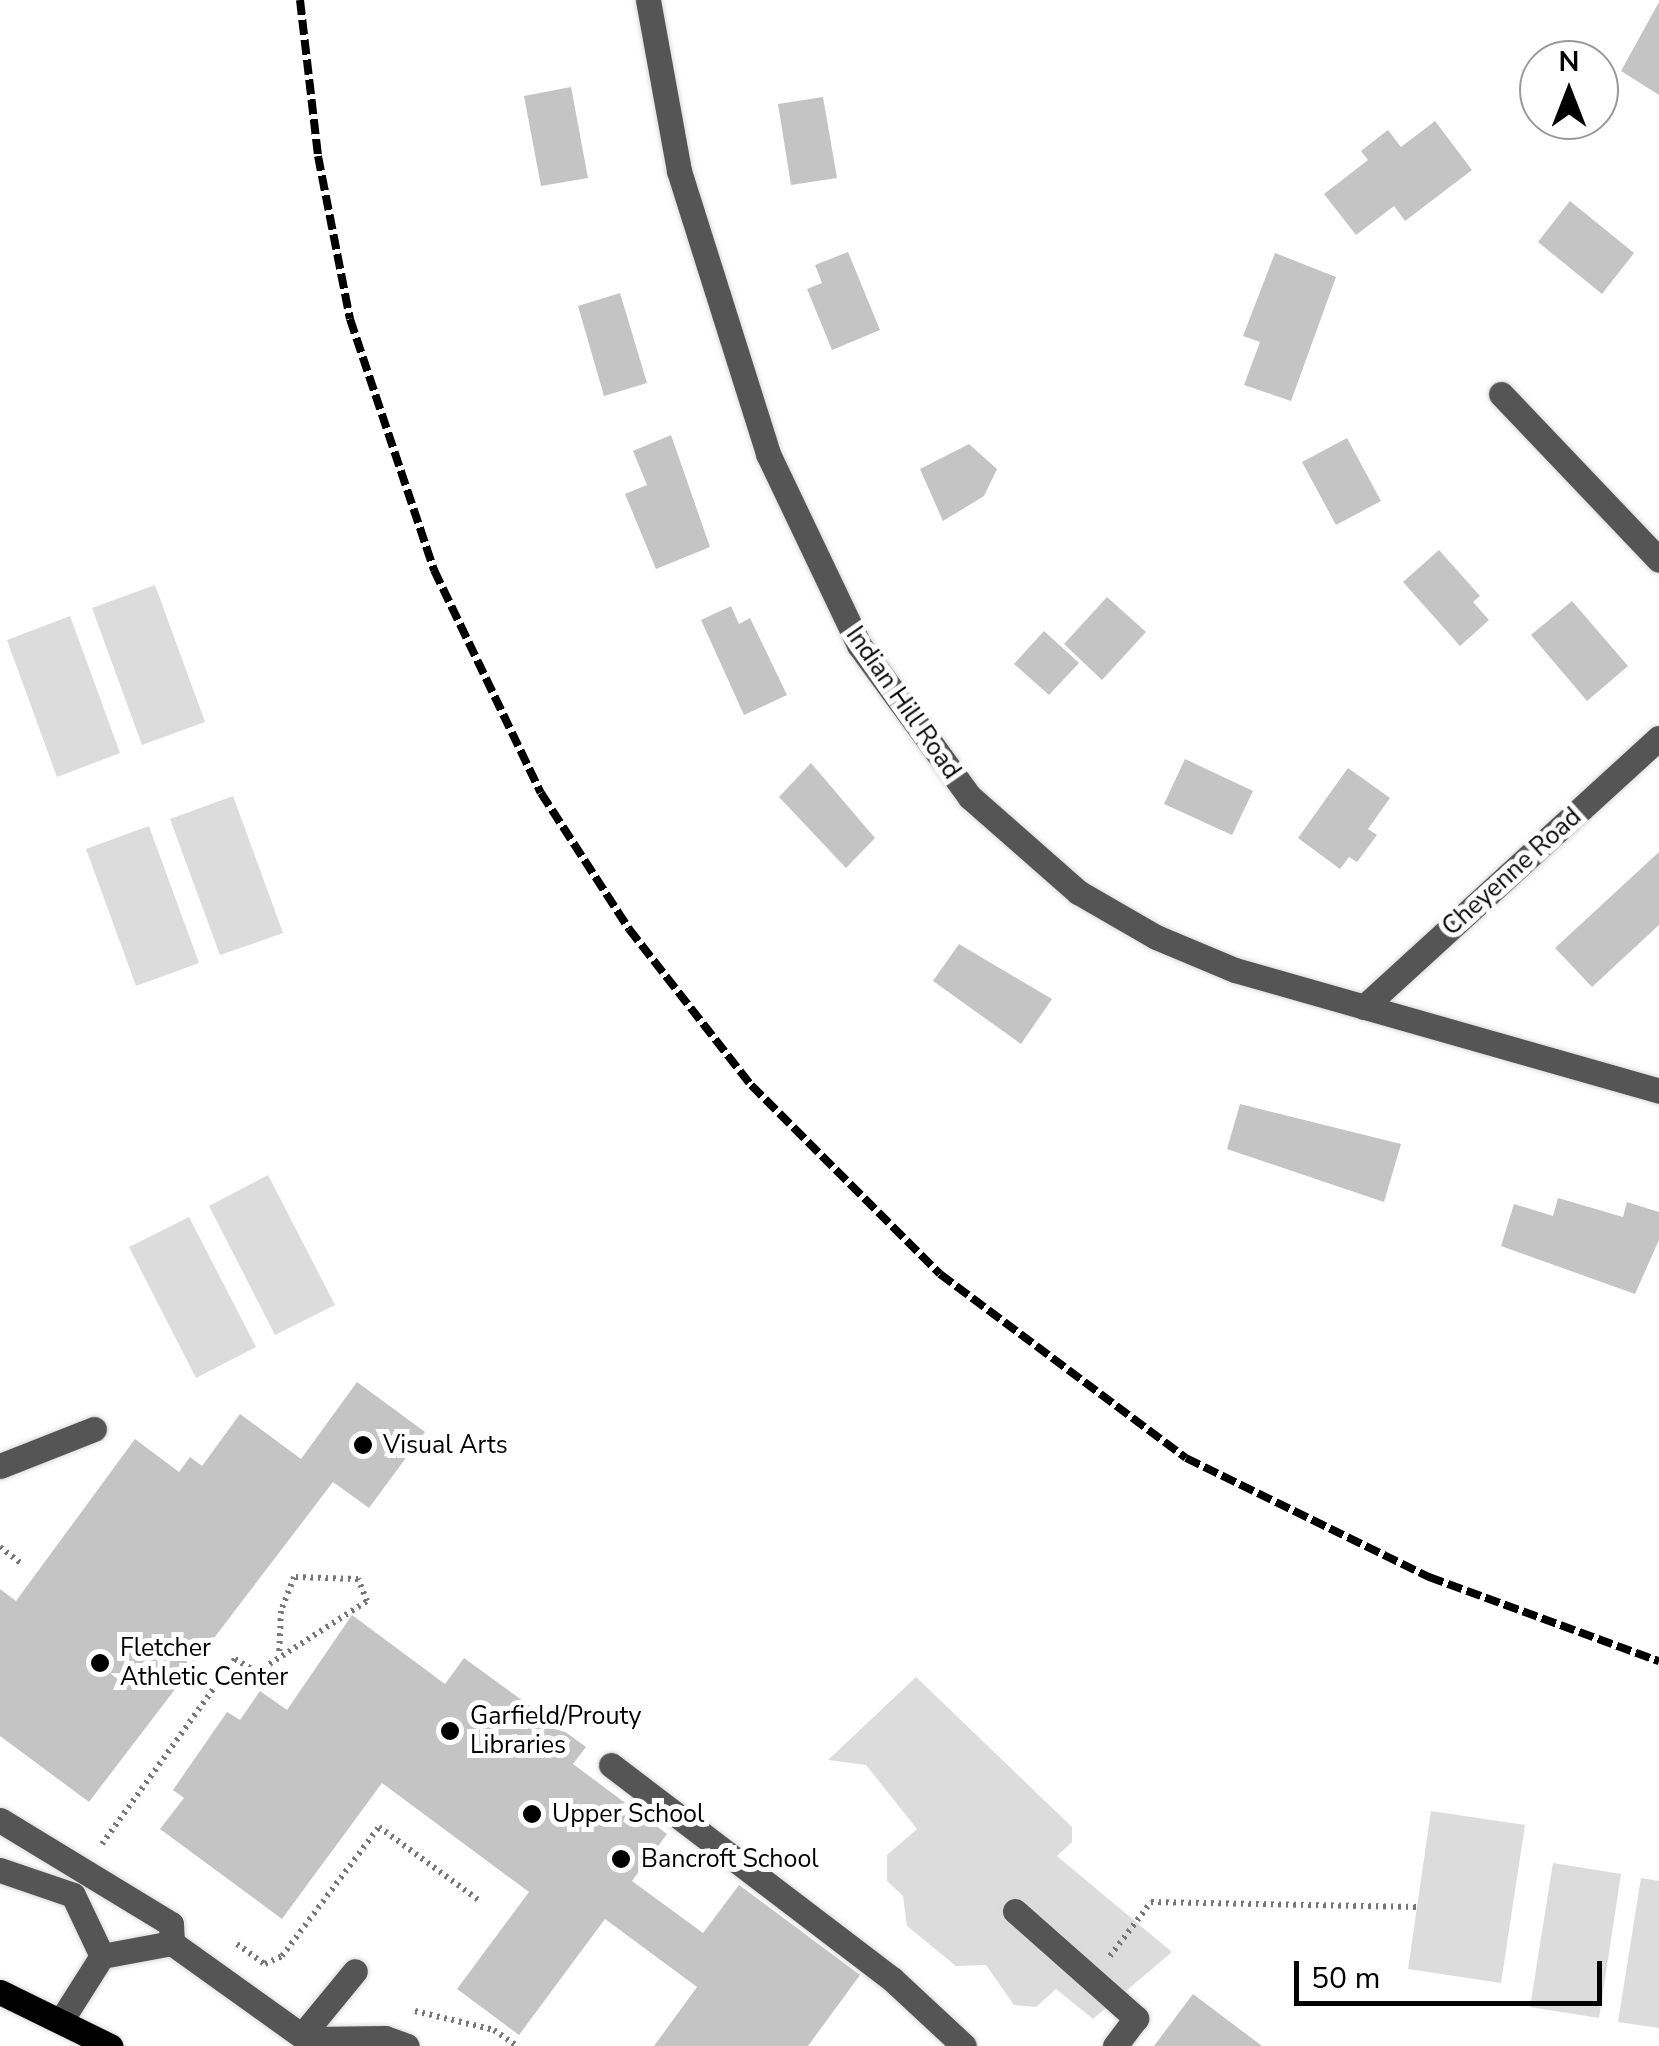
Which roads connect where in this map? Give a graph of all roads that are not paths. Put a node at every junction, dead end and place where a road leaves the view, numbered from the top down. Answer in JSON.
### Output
{"nodes":[{"id":1,"x":648,"y":0,"type":"edge"},
{"id":2,"x":1501,"y":394,"type":"dead end"},
{"id":3,"x":1659,"y":560,"type":"edge"},
{"id":4,"x":1659,"y":738,"type":"edge"},
{"id":5,"x":1364,"y":1007,"type":"junction"},
{"id":6,"x":1659,"y":1090,"type":"edge"},
{"id":7,"x":94,"y":1430,"type":"dead end"},
{"id":8,"x":0,"y":1466,"type":"edge"},
{"id":9,"x":611,"y":1765,"type":"dead end"},
{"id":10,"x":0,"y":1820,"type":"edge"},
{"id":11,"x":0,"y":1870,"type":"edge"},
{"id":12,"x":1015,"y":1911,"type":"dead end"},
{"id":13,"x":172,"y":1942,"type":"junction"},
{"id":14,"x":102,"y":1956,"type":"junction"},
{"id":15,"x":355,"y":1971,"type":"dead end"},
{"id":16,"x":0,"y":1992,"type":"edge"},
{"id":17,"x":62,"y":2019,"type":"junction"},
{"id":18,"x":311,"y":2039,"type":"edge"},
{"id":19,"x":110,"y":2046,"type":"edge"},
{"id":20,"x":407,"y":2046,"type":"edge"},
{"id":21,"x":964,"y":2046,"type":"edge"},
{"id":22,"x":1115,"y":2046,"type":"edge"}],
"edges":[{"from":1,"to":5,"type":"street","name":"Indian Hill Road"},
{"from":2,"to":3,"type":"street"},
{"from":4,"to":5,"type":"street","name":"Cheyenne Road"},
{"from":5,"to":6,"type":"street","name":"Indian Hill Road"},
{"from":7,"to":8,"type":"street"},
{"from":9,"to":21,"type":"street"},
{"from":10,"to":13,"type":"street"},
{"from":11,"to":14,"type":"street"},
{"from":12,"to":22,"type":"street"},
{"from":13,"to":14,"type":"street"},
{"from":13,"to":18,"type":"street"},
{"from":14,"to":17,"type":"street"},
{"from":15,"to":18,"type":"street"},
{"from":16,"to":17,"type":"main road"},
{"from":17,"to":19,"type":"main road"},
{"from":18,"to":20,"type":"street"}]}
